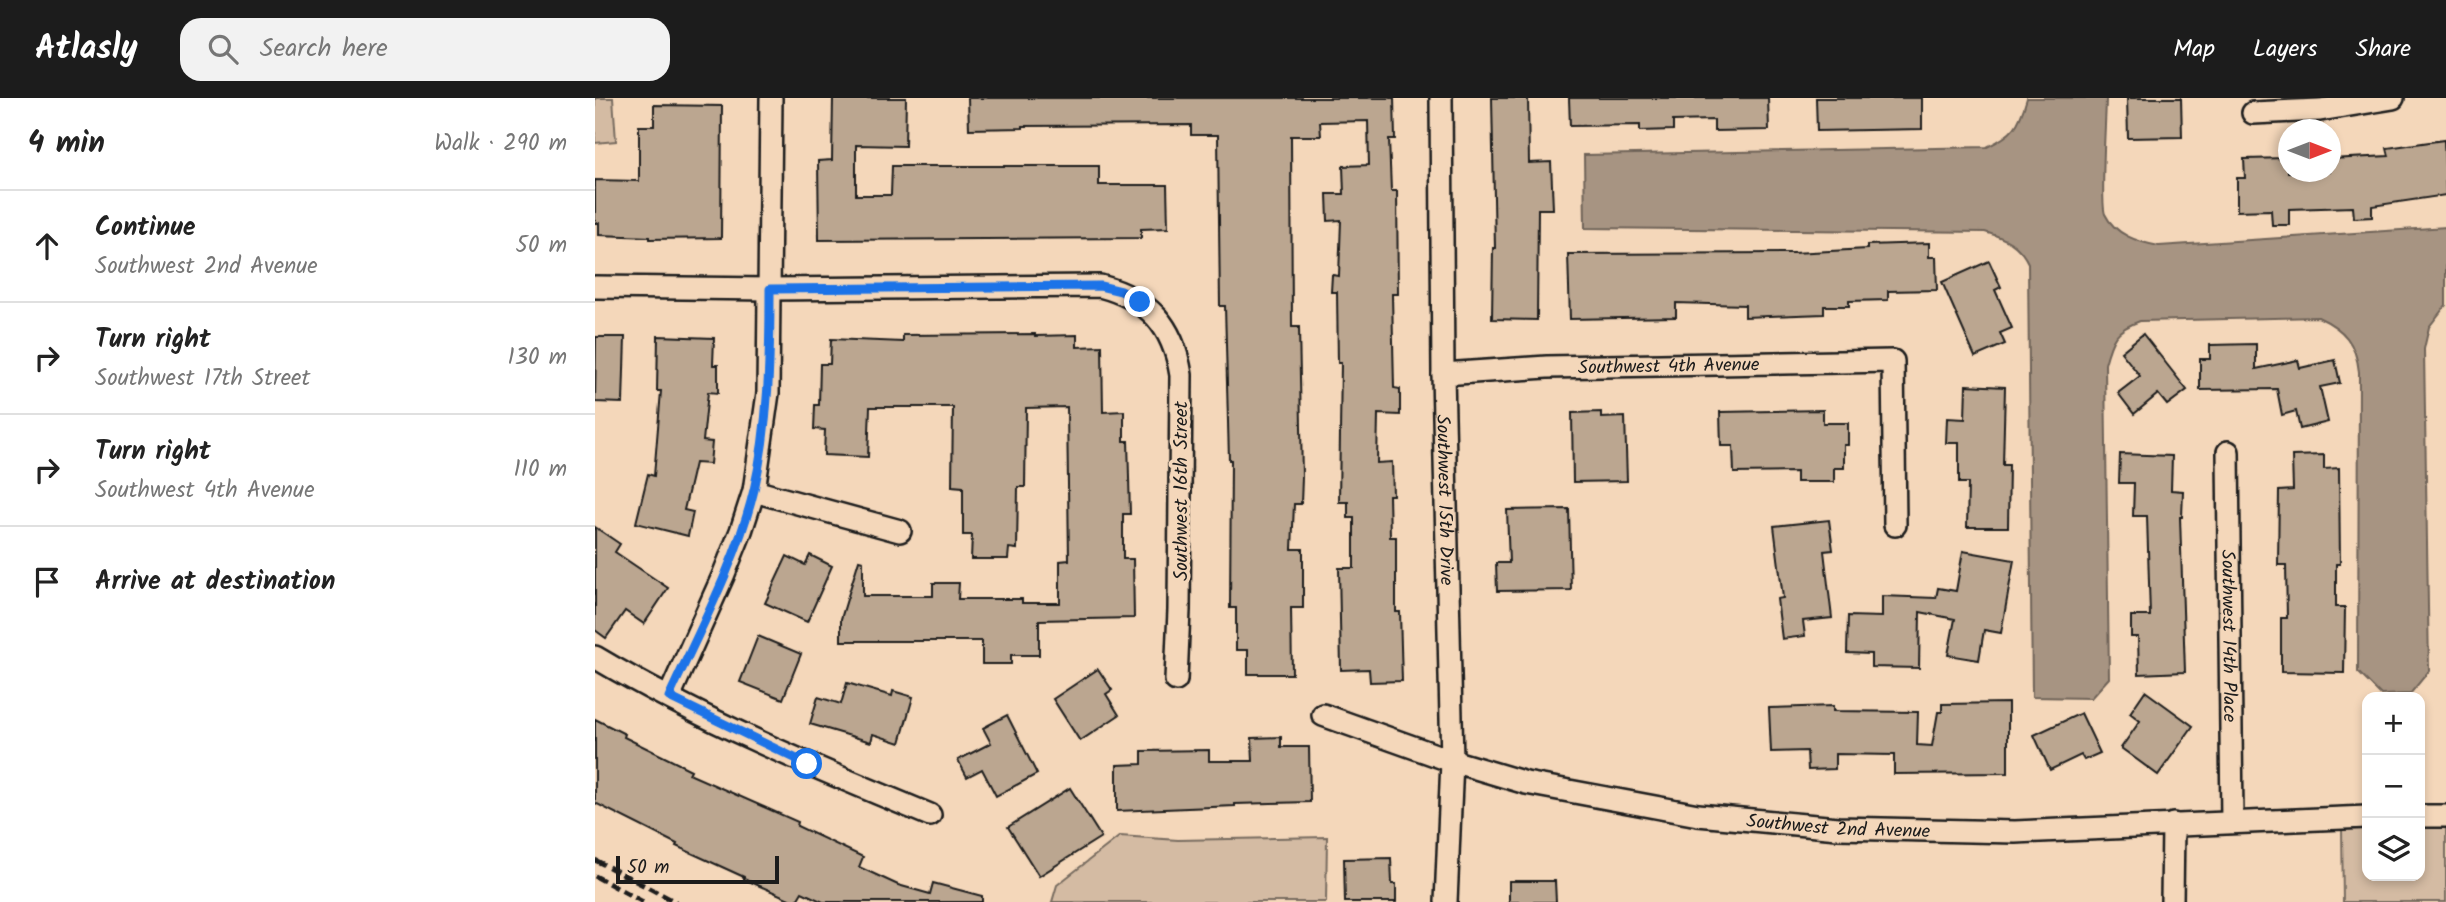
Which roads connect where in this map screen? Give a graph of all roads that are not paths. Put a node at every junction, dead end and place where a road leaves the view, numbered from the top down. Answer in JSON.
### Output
{"nodes":[{"id":1,"x":771,"y":98,"type":"edge"},
{"id":2,"x":1441,"y":98,"type":"edge"},
{"id":3,"x":2393,"y":98,"type":"edge"},
{"id":4,"x":2253,"y":113,"type":"dead end"},
{"id":5,"x":595,"y":287,"type":"edge"},
{"id":6,"x":770,"y":289,"type":"junction"},
{"id":7,"x":1443,"y":374,"type":"junction"},
{"id":8,"x":2228,"y":452,"type":"dead end"},
{"id":9,"x":754,"y":491,"type":"junction"},
{"id":10,"x":1895,"y":525,"type":"dead end"},
{"id":11,"x":900,"y":531,"type":"dead end"},
{"id":12,"x":595,"y":657,"type":"edge"},
{"id":13,"x":1175,"y":680,"type":"dead end"},
{"id":14,"x":669,"y":697,"type":"junction"},
{"id":15,"x":1323,"y":715,"type":"dead end"},
{"id":16,"x":1452,"y":761,"type":"junction"},
{"id":17,"x":930,"y":815,"type":"dead end"},
{"id":18,"x":2425,"y":816,"type":"edge"},
{"id":19,"x":2446,"y":816,"type":"edge"},
{"id":20,"x":2362,"y":817,"type":"edge"},
{"id":21,"x":2232,"y":821,"type":"junction"},
{"id":22,"x":2173,"y":824,"type":"junction"},
{"id":23,"x":1446,"y":902,"type":"edge"},
{"id":24,"x":2172,"y":902,"type":"edge"}],
"edges":[{"from":1,"to":6,"type":"street"},
{"from":2,"to":7,"type":"street","name":"Southwest 15th Drive"},
{"from":3,"to":4,"type":"street"},
{"from":5,"to":6,"type":"street"},
{"from":6,"to":9,"type":"street"},
{"from":6,"to":13,"type":"street","name":"Southwest 16th Street"},
{"from":7,"to":10,"type":"street","name":"Southwest 4th Avenue"},
{"from":7,"to":16,"type":"street","name":"Southwest 15th Drive"},
{"from":8,"to":21,"type":"street","name":"Southwest 14th Place"},
{"from":9,"to":11,"type":"street"},
{"from":9,"to":14,"type":"street"},
{"from":12,"to":14,"type":"street"},
{"from":14,"to":17,"type":"street"},
{"from":15,"to":16,"type":"street","name":"Southwest 2nd Avenue"},
{"from":16,"to":22,"type":"street","name":"Southwest 2nd Avenue"},
{"from":16,"to":23,"type":"street","name":"Southwest 15th Drive"},
{"from":18,"to":19,"type":"street"},
{"from":20,"to":21,"type":"street","name":"Southwest 2nd Avenue"},
{"from":21,"to":22,"type":"street","name":"Southwest 2nd Avenue"},
{"from":22,"to":24,"type":"street"}]}
